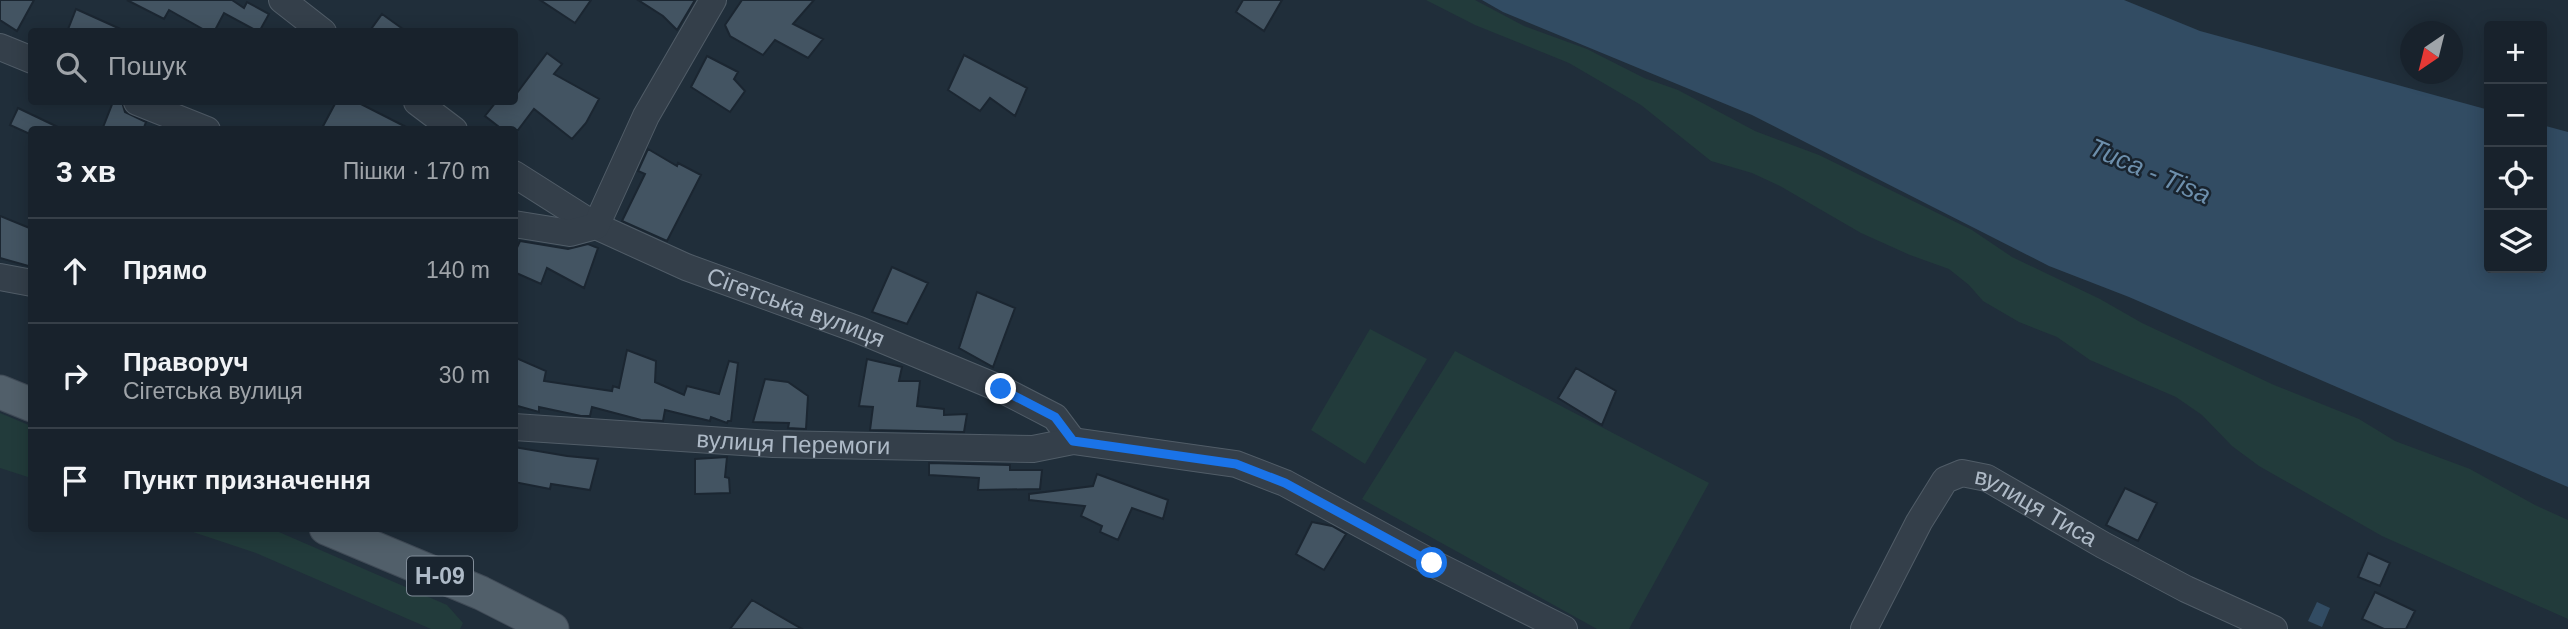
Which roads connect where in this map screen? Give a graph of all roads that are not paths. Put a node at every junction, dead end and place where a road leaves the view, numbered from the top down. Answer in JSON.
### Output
{"nodes":[{"id":1,"x":713,"y":0,"type":"edge"},
{"id":2,"x":285,"y":1,"type":"edge"},
{"id":3,"x":318,"y":28,"type":"edge"},
{"id":4,"x":0,"y":47,"type":"edge"},
{"id":5,"x":28,"y":58,"type":"edge"},
{"id":6,"x":144,"y":105,"type":"edge"},
{"id":7,"x":420,"y":105,"type":"edge"},
{"id":8,"x":197,"y":126,"type":"edge"},
{"id":9,"x":449,"y":126,"type":"edge"},
{"id":10,"x":518,"y":177,"type":"edge"},
{"id":11,"x":518,"y":225,"type":"edge"},
{"id":12,"x":596,"y":226,"type":"junction"},
{"id":13,"x":0,"y":277,"type":"edge"},
{"id":14,"x":28,"y":282,"type":"edge"},
{"id":15,"x":0,"y":392,"type":"edge"},
{"id":16,"x":28,"y":403,"type":"edge"},
{"id":17,"x":518,"y":427,"type":"edge"},
{"id":18,"x":1073,"y":441,"type":"junction"},
{"id":19,"x":336,"y":532,"type":"edge"},
{"id":20,"x":552,"y":629,"type":"edge"},
{"id":21,"x":1564,"y":629,"type":"edge"},
{"id":22,"x":1864,"y":629,"type":"edge"},
{"id":23,"x":2274,"y":629,"type":"edge"}],
"edges":[{"from":1,"to":12,"type":"street"},
{"from":2,"to":3,"type":"street"},
{"from":4,"to":5,"type":"street"},
{"from":6,"to":8,"type":"street"},
{"from":7,"to":9,"type":"street"},
{"from":10,"to":12,"type":"street","name":"Сігетська вулиця"},
{"from":11,"to":12,"type":"street"},
{"from":12,"to":18,"type":"street","name":"Сігетська вулиця"},
{"from":13,"to":14,"type":"street"},
{"from":15,"to":16,"type":"main road"},
{"from":17,"to":18,"type":"street","name":"вулиця Перемоги"},
{"from":18,"to":21,"type":"street","name":"вулиця Перемоги"},
{"from":19,"to":20,"type":"main road","number":"Н-09"},
{"from":22,"to":23,"type":"street","name":"вулиця Тиса"}]}
